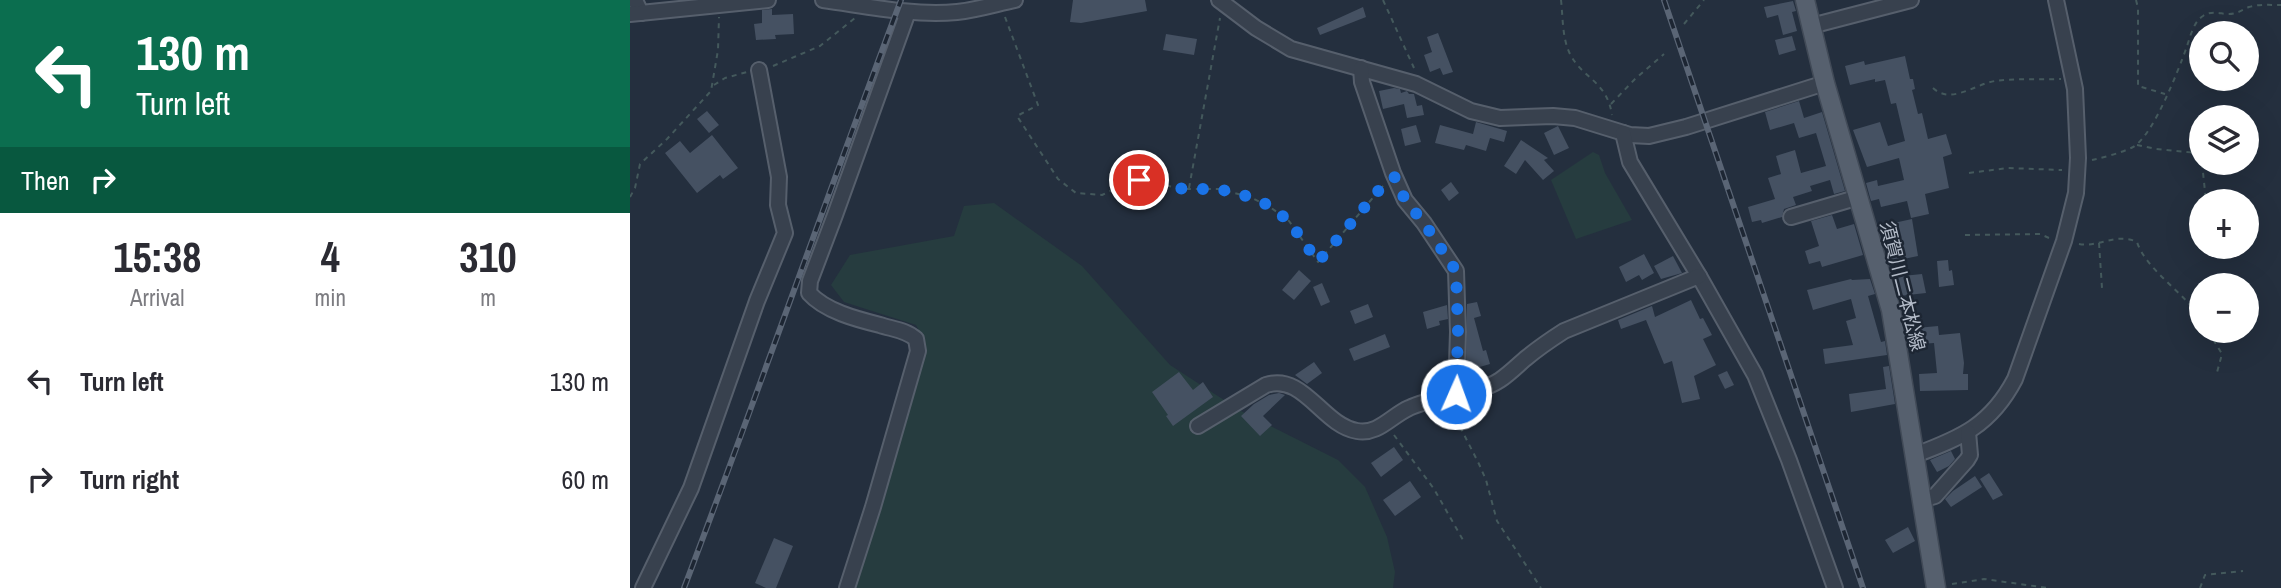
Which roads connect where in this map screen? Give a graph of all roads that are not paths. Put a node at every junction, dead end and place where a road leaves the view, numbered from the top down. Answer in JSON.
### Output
{"nodes":[{"id":1,"x":768,"y":0,"type":"edge"},
{"id":2,"x":823,"y":0,"type":"edge"},
{"id":3,"x":1015,"y":0,"type":"edge"},
{"id":4,"x":1805,"y":0,"type":"edge"},
{"id":5,"x":1911,"y":0,"type":"edge"},
{"id":6,"x":2056,"y":0,"type":"edge"},
{"id":7,"x":750,"y":1,"type":"edge"},
{"id":8,"x":1222,"y":2,"type":"edge"},
{"id":9,"x":869,"y":4,"type":"edge"},
{"id":10,"x":635,"y":9,"type":"edge"},
{"id":11,"x":908,"y":12,"type":"junction"},
{"id":12,"x":1811,"y":26,"type":"junction"},
{"id":13,"x":1361,"y":68,"type":"junction"},
{"id":14,"x":759,"y":70,"type":"road end"},
{"id":15,"x":1825,"y":83,"type":"junction"},
{"id":16,"x":1618,"y":131,"type":"junction"},
{"id":17,"x":1859,"y":197,"type":"junction"},
{"id":18,"x":1791,"y":217,"type":"dead end"},
{"id":19,"x":1699,"y":276,"type":"junction"},
{"id":20,"x":1456,"y":394,"type":"junction"},
{"id":21,"x":1198,"y":426,"type":"dead end"},
{"id":22,"x":1968,"y":432,"type":"junction"},
{"id":23,"x":1915,"y":455,"type":"junction"},
{"id":24,"x":1922,"y":500,"type":"junction"},
{"id":25,"x":643,"y":588,"type":"edge"},
{"id":26,"x":848,"y":588,"type":"edge"},
{"id":27,"x":1835,"y":588,"type":"edge"},
{"id":28,"x":1936,"y":588,"type":"edge"}],
"edges":[{"from":1,"to":7,"type":"street"},
{"from":2,"to":9,"type":"street"},
{"from":3,"to":11,"type":"street"},
{"from":4,"to":12,"type":"main road","name":"須賀川二本松線"},
{"from":5,"to":12,"type":"street"},
{"from":6,"to":22,"type":"street"},
{"from":7,"to":10,"type":"street"},
{"from":8,"to":13,"type":"street"},
{"from":9,"to":11,"type":"street"},
{"from":11,"to":26,"type":"street"},
{"from":12,"to":15,"type":"main road","name":"須賀川二本松線"},
{"from":13,"to":16,"type":"street"},
{"from":13,"to":20,"type":"street"},
{"from":14,"to":25,"type":"street"},
{"from":15,"to":16,"type":"street"},
{"from":15,"to":17,"type":"main road","name":"須賀川二本松線"},
{"from":16,"to":19,"type":"street"},
{"from":17,"to":18,"type":"street"},
{"from":17,"to":23,"type":"main road","name":"須賀川二本松線"},
{"from":19,"to":20,"type":"street"},
{"from":19,"to":27,"type":"street"},
{"from":20,"to":21,"type":"street"},
{"from":22,"to":23,"type":"street"},
{"from":22,"to":24,"type":"street"},
{"from":23,"to":24,"type":"main road","name":"須賀川二本松線"},
{"from":24,"to":28,"type":"main road","name":"須賀川二本松線"}]}
